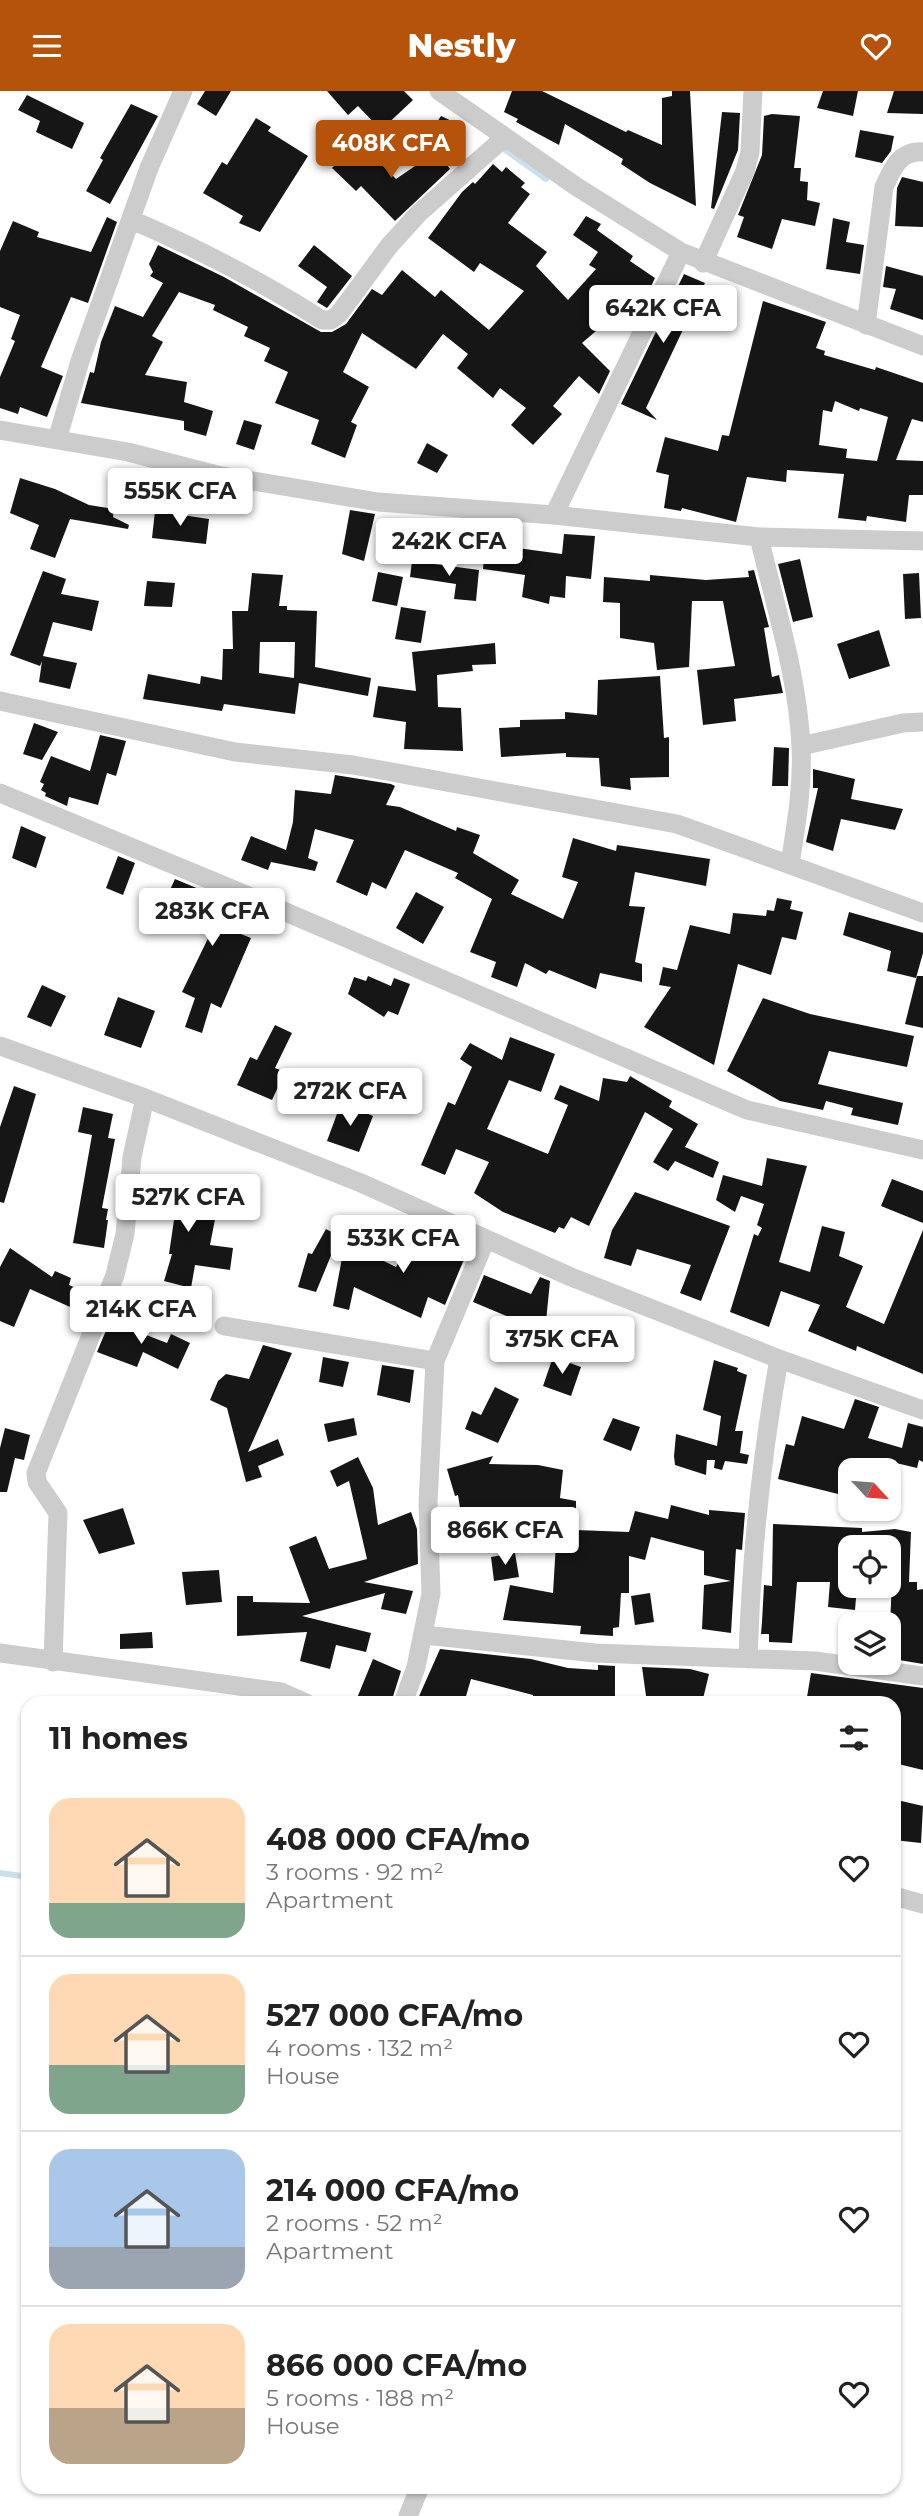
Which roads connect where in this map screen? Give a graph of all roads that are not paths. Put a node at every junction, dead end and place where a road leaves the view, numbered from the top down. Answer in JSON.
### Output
{"nodes":[{"id":1,"x":183,"y":91,"type":"edge"},
{"id":2,"x":439,"y":91,"type":"edge"},
{"id":3,"x":753,"y":91,"type":"edge"},
{"id":4,"x":505,"y":137,"type":"junction"},
{"id":5,"x":923,"y":152,"type":"edge"},
{"id":6,"x":132,"y":221,"type":"junction"},
{"id":7,"x":681,"y":252,"type":"junction"},
{"id":8,"x":704,"y":263,"type":"junction"},
{"id":9,"x":866,"y":325,"type":"junction"},
{"id":10,"x":923,"y":346,"type":"edge"},
{"id":11,"x":0,"y":430,"type":"edge"},
{"id":12,"x":57,"y":440,"type":"junction"},
{"id":13,"x":554,"y":515,"type":"junction"},
{"id":14,"x":759,"y":537,"type":"junction"},
{"id":15,"x":923,"y":541,"type":"edge"},
{"id":16,"x":0,"y":701,"type":"edge"},
{"id":17,"x":923,"y":722,"type":"edge"},
{"id":18,"x":801,"y":746,"type":"junction"},
{"id":19,"x":0,"y":793,"type":"edge"},
{"id":20,"x":790,"y":865,"type":"junction"},
{"id":21,"x":923,"y":913,"type":"edge"},
{"id":22,"x":0,"y":1046,"type":"edge"},
{"id":23,"x":145,"y":1098,"type":"junction"},
{"id":24,"x":923,"y":1150,"type":"edge"},
{"id":25,"x":486,"y":1239,"type":"junction"},
{"id":26,"x":224,"y":1326,"type":"dead end"},
{"id":27,"x":779,"y":1359,"type":"junction"},
{"id":28,"x":435,"y":1361,"type":"junction"},
{"id":29,"x":923,"y":1410,"type":"edge"},
{"id":30,"x":424,"y":1635,"type":"junction"},
{"id":31,"x":0,"y":1653,"type":"edge"},
{"id":32,"x":748,"y":1659,"type":"junction"},
{"id":33,"x":53,"y":1662,"type":"junction"},
{"id":34,"x":923,"y":1676,"type":"edge"},
{"id":35,"x":290,"y":1696,"type":"edge"},
{"id":36,"x":406,"y":1696,"type":"edge"},
{"id":37,"x":901,"y":1898,"type":"edge"},
{"id":38,"x":923,"y":1903,"type":"edge"},
{"id":39,"x":418,"y":2494,"type":"edge"},
{"id":40,"x":408,"y":2516,"type":"edge"}],
"edges":[{"from":1,"to":6,"type":"street"},
{"from":2,"to":4,"type":"street"},
{"from":3,"to":8,"type":"street"},
{"from":4,"to":6,"type":"street"},
{"from":4,"to":7,"type":"street"},
{"from":5,"to":9,"type":"street"},
{"from":6,"to":12,"type":"street"},
{"from":7,"to":8,"type":"street"},
{"from":7,"to":13,"type":"street"},
{"from":8,"to":9,"type":"street"},
{"from":9,"to":10,"type":"street"},
{"from":11,"to":12,"type":"street"},
{"from":12,"to":13,"type":"street"},
{"from":13,"to":14,"type":"street"},
{"from":14,"to":15,"type":"street"},
{"from":14,"to":18,"type":"street"},
{"from":16,"to":20,"type":"street"},
{"from":17,"to":18,"type":"street"},
{"from":18,"to":20,"type":"street"},
{"from":19,"to":24,"type":"street"},
{"from":20,"to":21,"type":"street"},
{"from":22,"to":23,"type":"street"},
{"from":23,"to":25,"type":"street"},
{"from":23,"to":33,"type":"street"},
{"from":25,"to":27,"type":"street"},
{"from":25,"to":28,"type":"street"},
{"from":26,"to":28,"type":"street"},
{"from":27,"to":29,"type":"street"},
{"from":27,"to":32,"type":"street"},
{"from":28,"to":30,"type":"street"},
{"from":30,"to":32,"type":"street"},
{"from":30,"to":36,"type":"street"},
{"from":31,"to":33,"type":"street"},
{"from":32,"to":34,"type":"street"},
{"from":33,"to":35,"type":"street"},
{"from":37,"to":38,"type":"street"},
{"from":39,"to":40,"type":"street"}]}
